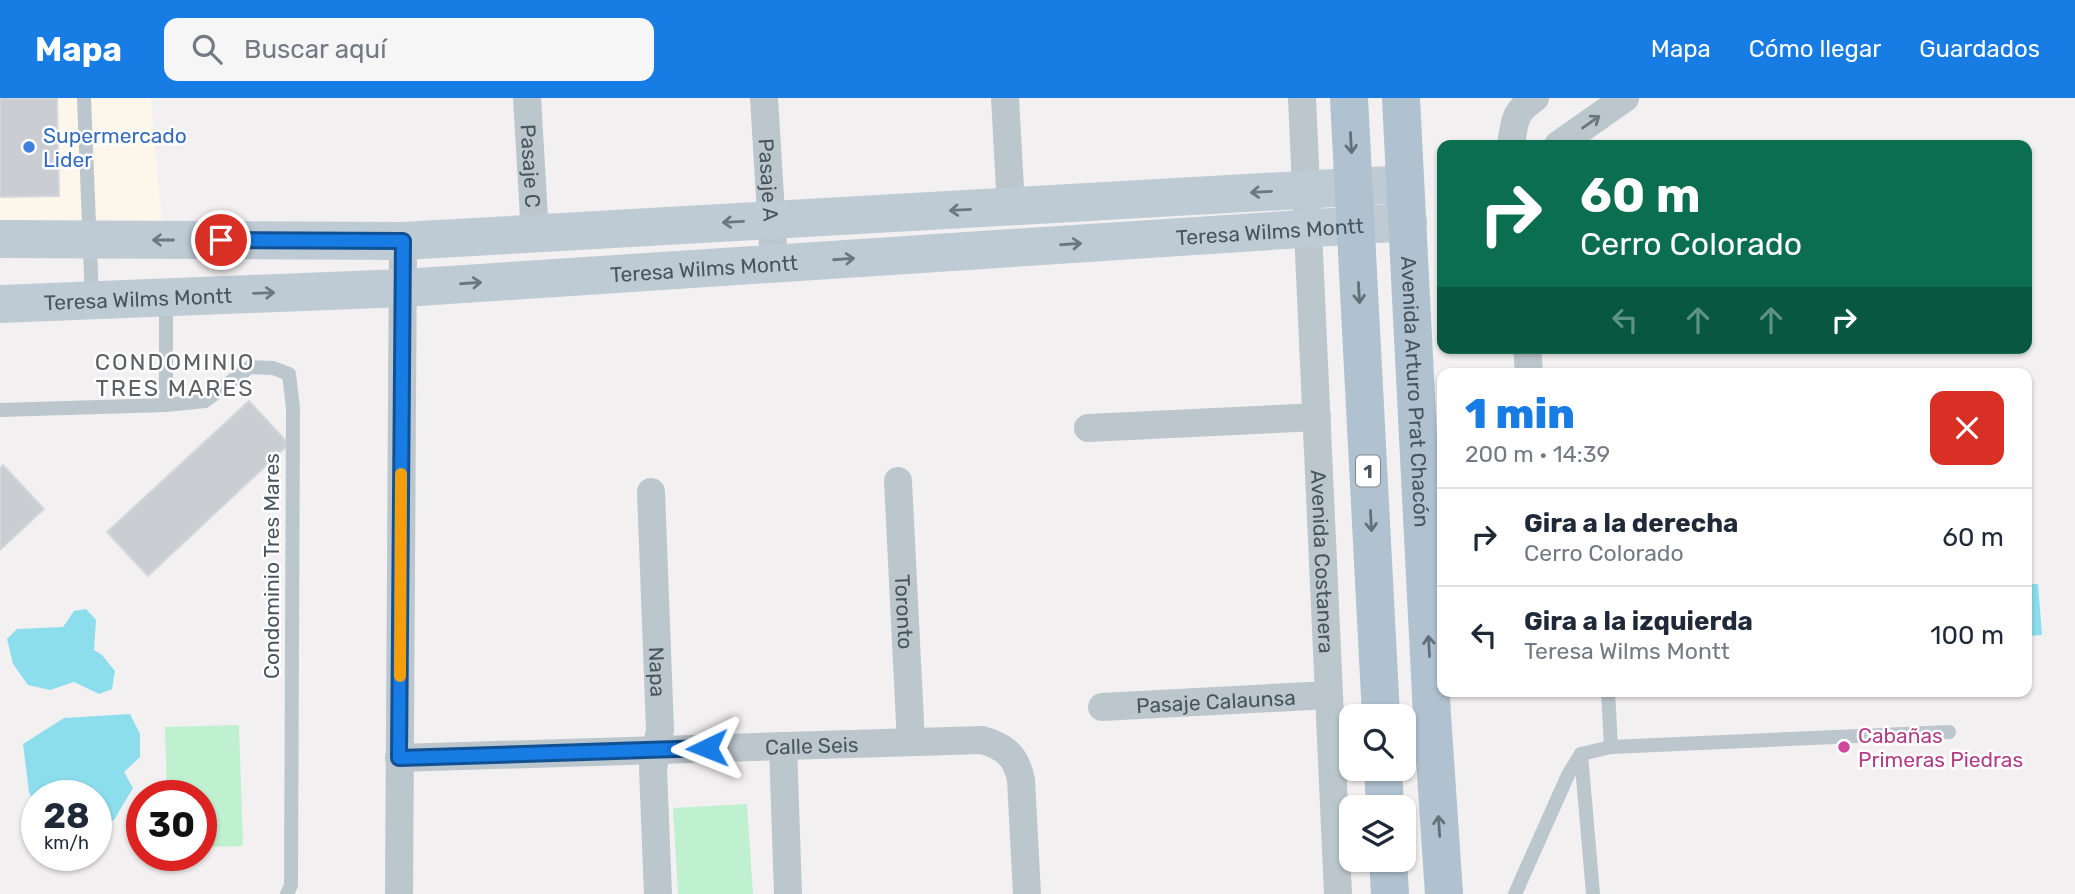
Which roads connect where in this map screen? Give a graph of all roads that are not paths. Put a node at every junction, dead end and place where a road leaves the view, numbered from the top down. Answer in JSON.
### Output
{"nodes":[{"id":1,"x":84,"y":98,"type":"edge"},
{"id":2,"x":527,"y":98,"type":"edge"},
{"id":3,"x":764,"y":98,"type":"edge"},
{"id":4,"x":1004,"y":98,"type":"edge"},
{"id":5,"x":1301,"y":98,"type":"edge"},
{"id":6,"x":1349,"y":98,"type":"edge"},
{"id":7,"x":1401,"y":98,"type":"edge"},
{"id":8,"x":1535,"y":98,"type":"edge"},
{"id":9,"x":1625,"y":98,"type":"edge"},
{"id":10,"x":1512,"y":140,"type":"edge"},
{"id":11,"x":1565,"y":140,"type":"edge"},
{"id":12,"x":1405,"y":184,"type":"junction"},
{"id":13,"x":1353,"y":187,"type":"junction"},
{"id":14,"x":1307,"y":190,"type":"junction"},
{"id":15,"x":1011,"y":207,"type":"junction"},
{"id":16,"x":771,"y":220,"type":"junction"},
{"id":17,"x":1408,"y":222,"type":"junction"},
{"id":18,"x":1355,"y":225,"type":"junction"},
{"id":19,"x":1308,"y":228,"type":"junction"},
{"id":20,"x":535,"y":234,"type":"junction"},
{"id":21,"x":0,"y":239,"type":"edge"},
{"id":22,"x":91,"y":239,"type":"junction"},
{"id":23,"x":403,"y":241,"type":"junction"},
{"id":24,"x":774,"y":263,"type":"junction"},
{"id":25,"x":402,"y":288,"type":"junction"},
{"id":26,"x":166,"y":297,"type":"junction"},
{"id":27,"x":92,"y":300,"type":"junction"},
{"id":28,"x":0,"y":303,"type":"edge"},
{"id":29,"x":166,"y":405,"type":"junction"},
{"id":30,"x":0,"y":410,"type":"edge"},
{"id":31,"x":1317,"y":416,"type":"junction"},
{"id":32,"x":1088,"y":428,"type":"dead end"},
{"id":33,"x":898,"y":481,"type":"dead end"},
{"id":34,"x":651,"y":492,"type":"dead end"},
{"id":35,"x":1433,"y":550,"type":"edge"},
{"id":36,"x":1434,"y":607,"type":"edge"},
{"id":37,"x":1437,"y":693,"type":"edge"},
{"id":38,"x":1329,"y":695,"type":"junction"},
{"id":39,"x":1437,"y":697,"type":"edge"},
{"id":40,"x":1608,"y":697,"type":"edge"},
{"id":41,"x":1380,"y":704,"type":"edge"},
{"id":42,"x":1102,"y":707,"type":"dead end"},
{"id":43,"x":1949,"y":732,"type":"dead end"},
{"id":44,"x":911,"y":742,"type":"junction"},
{"id":45,"x":783,"y":746,"type":"junction"},
{"id":46,"x":1612,"y":747,"type":"junction"},
{"id":47,"x":657,"y":750,"type":"junction"},
{"id":48,"x":1581,"y":754,"type":"junction"},
{"id":49,"x":399,"y":758,"type":"junction"},
{"id":50,"x":1389,"y":872,"type":"edge"},
{"id":51,"x":287,"y":894,"type":"edge"},
{"id":52,"x":399,"y":894,"type":"edge"},
{"id":53,"x":658,"y":894,"type":"edge"},
{"id":54,"x":788,"y":894,"type":"edge"},
{"id":55,"x":1027,"y":894,"type":"edge"},
{"id":56,"x":1338,"y":894,"type":"edge"},
{"id":57,"x":1390,"y":894,"type":"edge"},
{"id":58,"x":1444,"y":894,"type":"edge"},
{"id":59,"x":1516,"y":894,"type":"edge"},
{"id":60,"x":1593,"y":894,"type":"edge"}],
"edges":[{"from":1,"to":22,"type":"lane"},
{"from":2,"to":20,"type":"street","name":"Pasaje C"},
{"from":3,"to":16,"type":"street","name":"Pasaje A"},
{"from":4,"to":15,"type":"street"},
{"from":5,"to":14,"type":"street","name":"Avenida Costanera"},
{"from":6,"to":13,"type":"main road","number":"1","one_way":true},
{"from":7,"to":12,"type":"main road","name":"Avenida Arturo Prat Chacón"},
{"from":8,"to":10,"type":"street"},
{"from":11,"to":9,"type":"street","one_way":true},
{"from":12,"to":13,"type":"street","name":"Teresa Wilms Montt"},
{"from":12,"to":17,"type":"main road","name":"Avenida Arturo Prat Chacón"},
{"from":13,"to":14,"type":"street","name":"Teresa Wilms Montt"},
{"from":13,"to":18,"type":"main road","number":"1"},
{"from":14,"to":15,"type":"street","name":"Teresa Wilms Montt","one_way":true},
{"from":14,"to":19,"type":"street","name":"Avenida Costanera"},
{"from":15,"to":16,"type":"street","name":"Teresa Wilms Montt","one_way":true},
{"from":16,"to":20,"type":"street","name":"Teresa Wilms Montt","one_way":true},
{"from":16,"to":24,"type":"street","name":"Pasaje A"},
{"from":17,"to":18,"type":"street","name":"Teresa Wilms Montt"},
{"from":17,"to":35,"type":"main road","name":"Avenida Arturo Prat Chacón"},
{"from":18,"to":19,"type":"street","name":"Teresa Wilms Montt"},
{"from":18,"to":41,"type":"main road","number":"1","one_way":true},
{"from":24,"to":19,"type":"street","name":"Teresa Wilms Montt","one_way":true},
{"from":19,"to":31,"type":"street","name":"Avenida Costanera"},
{"from":20,"to":23,"type":"street","name":"Teresa Wilms Montt"},
{"from":21,"to":22,"type":"street","name":"Teresa Wilms Montt"},
{"from":23,"to":22,"type":"street","name":"Teresa Wilms Montt","one_way":true},
{"from":22,"to":27,"type":"lane"},
{"from":23,"to":25,"type":"street"},
{"from":25,"to":24,"type":"street","name":"Teresa Wilms Montt","one_way":true},
{"from":26,"to":25,"type":"street","name":"Teresa Wilms Montt","one_way":true},
{"from":25,"to":49,"type":"street"},
{"from":26,"to":27,"type":"street","name":"Teresa Wilms Montt"},
{"from":26,"to":29,"type":"lane"},
{"from":27,"to":28,"type":"street","name":"Teresa Wilms Montt"},
{"from":29,"to":30,"type":"lane","name":"Condominio Tres Mares"},
{"from":29,"to":51,"type":"lane","name":"Condominio Tres Mares"},
{"from":31,"to":32,"type":"street"},
{"from":31,"to":38,"type":"street","name":"Avenida Costanera"},
{"from":33,"to":44,"type":"street","name":"Toronto"},
{"from":34,"to":47,"type":"street","name":"Napa"},
{"from":35,"to":36,"type":"main road","name":"Avenida Arturo Prat Chacón"},
{"from":37,"to":36,"type":"main road","name":"Avenida Arturo Prat Chacón","one_way":true},
{"from":38,"to":42,"type":"street","name":"Pasaje Calaunsa"},
{"from":38,"to":56,"type":"street","name":"Avenida Costanera"},
{"from":58,"to":39,"type":"main road","name":"Avenida Arturo Prat Chacón","one_way":true},
{"from":40,"to":46,"type":"lane"},
{"from":43,"to":46,"type":"lane"},
{"from":44,"to":45,"type":"street","name":"Calle Seis"},
{"from":44,"to":55,"type":"street","name":"Calle Seis"},
{"from":45,"to":47,"type":"street","name":"Calle Seis"},
{"from":45,"to":54,"type":"street"},
{"from":46,"to":48,"type":"lane"},
{"from":47,"to":49,"type":"street","name":"Calle Seis"},
{"from":47,"to":53,"type":"street","name":"Napa"},
{"from":48,"to":59,"type":"lane"},
{"from":48,"to":60,"type":"lane"},
{"from":49,"to":52,"type":"street"},
{"from":50,"to":57,"type":"main road"}]}
